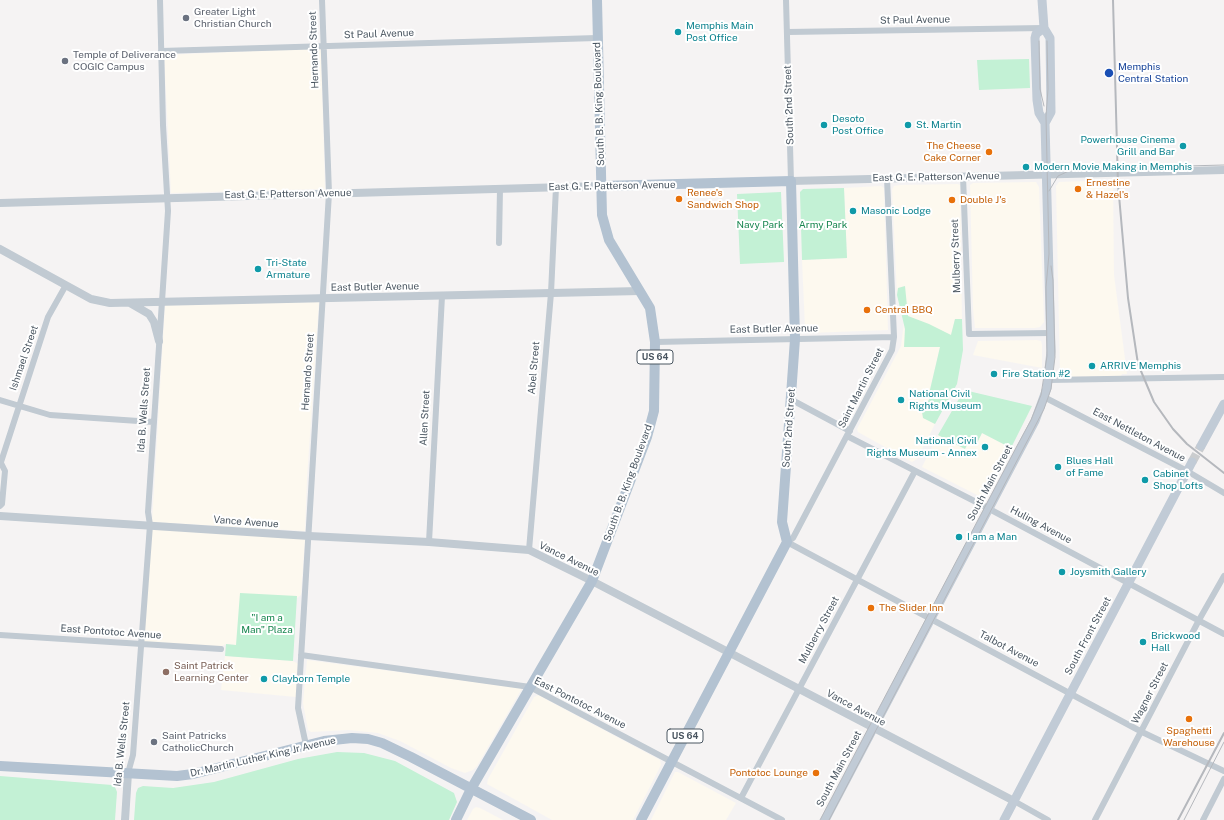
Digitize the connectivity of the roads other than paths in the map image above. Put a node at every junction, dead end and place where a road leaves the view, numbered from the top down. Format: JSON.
{"nodes":[{"id":1,"x":160,"y":0,"type":"edge"},
{"id":2,"x":322,"y":0,"type":"edge"},
{"id":3,"x":597,"y":0,"type":"edge"},
{"id":4,"x":786,"y":0,"type":"edge"},
{"id":5,"x":1042,"y":0,"type":"edge"},
{"id":6,"x":1044,"y":28,"type":"junction"},
{"id":7,"x":787,"y":32,"type":"junction"},
{"id":8,"x":597,"y":38,"type":"junction"},
{"id":9,"x":324,"y":46,"type":"junction"},
{"id":10,"x":161,"y":51,"type":"junction"},
{"id":11,"x":1045,"y":123,"type":"junction"},
{"id":12,"x":1224,"y":170,"type":"edge"},
{"id":13,"x":1045,"y":175,"type":"junction"},
{"id":14,"x":963,"y":176,"type":"junction"},
{"id":15,"x":887,"y":178,"type":"junction"},
{"id":16,"x":791,"y":181,"type":"junction"},
{"id":17,"x":601,"y":186,"type":"junction"},
{"id":18,"x":556,"y":187,"type":"junction"},
{"id":19,"x":500,"y":188,"type":"junction"},
{"id":20,"x":329,"y":193,"type":"junction"},
{"id":21,"x":167,"y":198,"type":"junction"},
{"id":22,"x":0,"y":203,"type":"edge"},
{"id":23,"x":499,"y":243,"type":"dead end"},
{"id":24,"x":0,"y":249,"type":"edge"},
{"id":25,"x":66,"y":285,"type":"junction"},
{"id":26,"x":640,"y":291,"type":"junction"},
{"id":27,"x":551,"y":293,"type":"junction"},
{"id":28,"x":442,"y":296,"type":"junction"},
{"id":29,"x":323,"y":298,"type":"junction"},
{"id":30,"x":162,"y":302,"type":"junction"},
{"id":31,"x":130,"y":303,"type":"junction"},
{"id":32,"x":1050,"y":333,"type":"junction"},
{"id":33,"x":894,"y":337,"type":"junction"},
{"id":34,"x":795,"y":339,"type":"junction"},
{"id":35,"x":160,"y":341,"type":"junction"},
{"id":36,"x":655,"y":342,"type":"junction"},
{"id":37,"x":1224,"y":377,"type":"edge"},
{"id":38,"x":1049,"y":380,"type":"junction"},
{"id":39,"x":1044,"y":397,"type":"junction"},
{"id":40,"x":0,"y":400,"type":"edge"},
{"id":41,"x":792,"y":400,"type":"junction"},
{"id":42,"x":1224,"y":404,"type":"edge"},
{"id":43,"x":18,"y":406,"type":"junction"},
{"id":44,"x":154,"y":422,"type":"junction"},
{"id":45,"x":849,"y":433,"type":"junction"},
{"id":46,"x":1200,"y":446,"type":"tunnel mouth"},
{"id":47,"x":1192,"y":462,"type":"tunnel mouth"},
{"id":48,"x":1,"y":464,"type":"edge"},
{"id":49,"x":915,"y":471,"type":"junction"},
{"id":50,"x":1187,"y":471,"type":"junction"},
{"id":51,"x":1224,"y":493,"type":"edge"},
{"id":52,"x":0,"y":506,"type":"edge"},
{"id":53,"x":989,"y":508,"type":"junction"},
{"id":54,"x":0,"y":516,"type":"edge"},
{"id":55,"x":150,"y":525,"type":"junction"},
{"id":56,"x":309,"y":536,"type":"junction"},
{"id":57,"x":429,"y":542,"type":"junction"},
{"id":58,"x":787,"y":542,"type":"junction"},
{"id":59,"x":529,"y":550,"type":"junction"},
{"id":60,"x":1224,"y":576,"type":"edge"},
{"id":61,"x":858,"y":579,"type":"junction"},
{"id":62,"x":592,"y":581,"type":"junction"},
{"id":63,"x":1129,"y":583,"type":"junction"},
{"id":64,"x":931,"y":619,"type":"junction"},
{"id":65,"x":1199,"y":620,"type":"junction"},
{"id":66,"x":1224,"y":634,"type":"edge"},
{"id":67,"x":0,"y":635,"type":"edge"},
{"id":68,"x":141,"y":644,"type":"junction"},
{"id":69,"x":221,"y":649,"type":"dead end"},
{"id":70,"x":729,"y":653,"type":"junction"},
{"id":71,"x":301,"y":655,"type":"junction"},
{"id":72,"x":530,"y":687,"type":"junction"},
{"id":73,"x":798,"y":689,"type":"junction"},
{"id":74,"x":1070,"y":693,"type":"junction"},
{"id":75,"x":873,"y":728,"type":"junction"},
{"id":76,"x":1142,"y":732,"type":"junction"},
{"id":77,"x":306,"y":745,"type":"junction"},
{"id":78,"x":672,"y":762,"type":"junction"},
{"id":79,"x":0,"y":766,"type":"edge"},
{"id":80,"x":1224,"y":771,"type":"edge"},
{"id":81,"x":128,"y":773,"type":"junction"},
{"id":82,"x":1224,"y":779,"type":"edge"},
{"id":83,"x":471,"y":789,"type":"junction"},
{"id":84,"x":740,"y":798,"type":"junction"},
{"id":85,"x":1014,"y":801,"type":"junction"},
{"id":86,"x":125,"y":820,"type":"edge"},
{"id":87,"x":456,"y":820,"type":"edge"},
{"id":88,"x":531,"y":820,"type":"edge"},
{"id":89,"x":641,"y":820,"type":"edge"},
{"id":90,"x":782,"y":820,"type":"edge"},
{"id":91,"x":825,"y":820,"type":"edge"},
{"id":92,"x":1004,"y":820,"type":"edge"},
{"id":93,"x":1048,"y":820,"type":"edge"},
{"id":94,"x":1095,"y":820,"type":"edge"},
{"id":95,"x":1203,"y":820,"type":"edge"}],
"edges":[{"from":1,"to":10,"type":"street","name":"Ida B. Wells Street"},
{"from":2,"to":9,"type":"street","name":"Hernando Street"},
{"from":3,"to":8,"type":"main road","name":"South B. B. King Boulevard","number":"US 64"},
{"from":4,"to":7,"type":"street","name":"South 2nd Street"},
{"from":5,"to":6,"type":"main road","name":"South Main Street"},
{"from":6,"to":7,"type":"street","name":"St Paul Avenue"},
{"from":6,"to":11,"type":"main road","name":"South Main Street"},
{"from":6,"to":11,"type":"main road","name":"South Main Street"},
{"from":7,"to":16,"type":"street","name":"South 2nd Street"},
{"from":8,"to":9,"type":"street","name":"St Paul Avenue"},
{"from":8,"to":17,"type":"main road","name":"South B. B. King Boulevard","number":"US 64"},
{"from":9,"to":10,"type":"street","name":"St Paul Avenue"},
{"from":9,"to":20,"type":"street","name":"Hernando Street"},
{"from":10,"to":21,"type":"street","name":"Ida B. Wells Street"},
{"from":11,"to":13,"type":"main road","name":"South Main Street"},
{"from":12,"to":13,"type":"street","name":"East G. E. Patterson Avenue"},
{"from":13,"to":14,"type":"street","name":"East G. E. Patterson Avenue"},
{"from":13,"to":32,"type":"main road","name":"South Main Street"},
{"from":14,"to":15,"type":"street","name":"East G. E. Patterson Avenue"},
{"from":14,"to":32,"type":"street","name":"Mulberry Street"},
{"from":15,"to":16,"type":"street","name":"East G. E. Patterson Avenue"},
{"from":15,"to":33,"type":"street","name":"Saint Martin Street"},
{"from":16,"to":17,"type":"main road","name":"East G. E. Patterson Avenue"},
{"from":16,"to":34,"type":"main road","name":"South 2nd Street"},
{"from":17,"to":18,"type":"street","name":"East G. E. Patterson Avenue"},
{"from":17,"to":26,"type":"main road","name":"South B. B. King Boulevard","number":"US 64"},
{"from":18,"to":19,"type":"street","name":"East G. E. Patterson Avenue"},
{"from":18,"to":27,"type":"street","name":"Abel Street"},
{"from":19,"to":20,"type":"street","name":"East G. E. Patterson Avenue"},
{"from":19,"to":23,"type":"street"},
{"from":20,"to":21,"type":"street","name":"East G. E. Patterson Avenue"},
{"from":20,"to":29,"type":"street","name":"Hernando Street"},
{"from":21,"to":22,"type":"street","name":"East G. E. Patterson Avenue"},
{"from":21,"to":30,"type":"street","name":"Ida B. Wells Street"},
{"from":24,"to":25,"type":"street","name":"East Butler Avenue"},
{"from":25,"to":31,"type":"street","name":"East Butler Avenue"},
{"from":25,"to":43,"type":"street","name":"Ishmael Street"},
{"from":26,"to":27,"type":"street","name":"East Butler Avenue"},
{"from":26,"to":36,"type":"main road","name":"South B. B. King Boulevard","number":"US 64"},
{"from":27,"to":28,"type":"street","name":"East Butler Avenue"},
{"from":27,"to":59,"type":"street","name":"Abel Street"},
{"from":28,"to":29,"type":"street","name":"East Butler Avenue"},
{"from":28,"to":57,"type":"street","name":"Allen Street"},
{"from":29,"to":30,"type":"street","name":"East Butler Avenue"},
{"from":29,"to":56,"type":"street","name":"Hernando Street"},
{"from":30,"to":31,"type":"street","name":"East Butler Avenue"},
{"from":30,"to":35,"type":"street","name":"Ida B. Wells Street"},
{"from":31,"to":35,"type":"street"},
{"from":32,"to":38,"type":"main road","name":"South Main Street"},
{"from":33,"to":34,"type":"street","name":"East Butler Avenue"},
{"from":33,"to":45,"type":"street","name":"Saint Martin Street"},
{"from":34,"to":36,"type":"street","name":"East Butler Avenue"},
{"from":34,"to":41,"type":"main road","name":"South 2nd Street"},
{"from":35,"to":44,"type":"street","name":"Ida B. Wells Street"},
{"from":36,"to":62,"type":"main road","name":"South B. B. King Boulevard","number":"US 64"},
{"from":37,"to":38,"type":"street"},
{"from":38,"to":39,"type":"main road","name":"South Main Street"},
{"from":39,"to":50,"type":"street","name":"East Nettleton Avenue"},
{"from":39,"to":53,"type":"main road","name":"South Main Street"},
{"from":40,"to":43,"type":"street"},
{"from":41,"to":45,"type":"street","name":"Huling Avenue"},
{"from":41,"to":58,"type":"main road","name":"South 2nd Street"},
{"from":42,"to":46,"type":"main road"},
{"from":43,"to":44,"type":"street"},
{"from":43,"to":48,"type":"street","name":"Ishmael Street"},
{"from":44,"to":55,"type":"street","name":"Ida B. Wells Street"},
{"from":45,"to":49,"type":"street","name":"Huling Avenue"},
{"from":45,"to":58,"type":"street","name":"Saint Martin Street"},
{"from":47,"to":50,"type":"main road","name":"South Front Street"},
{"from":48,"to":52,"type":"street","name":"Ishmael Street"},
{"from":49,"to":53,"type":"street","name":"Huling Avenue"},
{"from":49,"to":61,"type":"street","name":"Mulberry Street"},
{"from":50,"to":51,"type":"street","name":"East Nettleton Avenue"},
{"from":50,"to":63,"type":"main road","name":"South Front Street"},
{"from":53,"to":63,"type":"street","name":"Huling Avenue"},
{"from":53,"to":64,"type":"main road","name":"South Main Street"},
{"from":54,"to":55,"type":"street","name":"Vance Avenue"},
{"from":55,"to":56,"type":"street","name":"Vance Avenue"},
{"from":55,"to":68,"type":"street","name":"Ida B. Wells Street"},
{"from":56,"to":57,"type":"street","name":"Vance Avenue"},
{"from":56,"to":71,"type":"street","name":"Hernando Street"},
{"from":57,"to":59,"type":"street","name":"Vance Avenue"},
{"from":58,"to":61,"type":"street","name":"Talbot Avenue"},
{"from":58,"to":70,"type":"main road","number":"US 64"},
{"from":59,"to":62,"type":"street","name":"Vance Avenue"},
{"from":60,"to":65,"type":"street","name":"Wagner Street"},
{"from":61,"to":64,"type":"street","name":"Talbot Avenue"},
{"from":61,"to":73,"type":"street","name":"Mulberry Street"},
{"from":62,"to":70,"type":"street","name":"Vance Avenue"},
{"from":62,"to":72,"type":"main road","name":"South B. B. King Boulevard","number":"US 64"},
{"from":63,"to":65,"type":"street","name":"Huling Avenue"},
{"from":63,"to":74,"type":"main road","name":"South Front Street"},
{"from":64,"to":74,"type":"street","name":"Talbot Avenue"},
{"from":64,"to":75,"type":"main road","name":"South Main Street"},
{"from":65,"to":66,"type":"street","name":"Huling Avenue"},
{"from":65,"to":76,"type":"street","name":"Wagner Street"},
{"from":67,"to":68,"type":"street","name":"East Pontotoc Avenue"},
{"from":68,"to":69,"type":"street","name":"East Pontotoc Avenue"},
{"from":68,"to":81,"type":"street","name":"Ida B. Wells Street"},
{"from":70,"to":73,"type":"street","name":"Vance Avenue"},
{"from":70,"to":78,"type":"main road","number":"US 64"},
{"from":71,"to":72,"type":"street","name":"East Pontotoc Avenue"},
{"from":71,"to":77,"type":"street","name":"Hernando Street"},
{"from":72,"to":78,"type":"street","name":"East Pontotoc Avenue"},
{"from":72,"to":83,"type":"main road","name":"South B. B. King Boulevard","number":"US 64"},
{"from":73,"to":75,"type":"street","name":"Vance Avenue"},
{"from":73,"to":84,"type":"street","name":"Mulberry Street"},
{"from":74,"to":76,"type":"street","name":"Talbot Avenue"},
{"from":74,"to":85,"type":"main road","name":"South Front Street"},
{"from":75,"to":85,"type":"street","name":"Vance Avenue"},
{"from":75,"to":91,"type":"main road","name":"South Main Street"},
{"from":76,"to":80,"type":"street","name":"Talbot Avenue"},
{"from":76,"to":94,"type":"street","name":"Wagner Street"},
{"from":77,"to":81,"type":"main road","name":"Dr. Martin Luther King Jr Avenue"},
{"from":77,"to":83,"type":"main road","name":"Dr. Martin Luther King Jr Avenue"},
{"from":78,"to":84,"type":"street","name":"East Pontotoc Avenue"},
{"from":78,"to":89,"type":"main road","number":"US 64"},
{"from":79,"to":81,"type":"main road","name":"Dr. Martin Luther King Jr Avenue"},
{"from":81,"to":86,"type":"street","name":"Ida B. Wells Street"},
{"from":82,"to":95,"type":"street"},
{"from":83,"to":87,"type":"main road","name":"South B. B. King Boulevard","number":"US 64"},
{"from":83,"to":88,"type":"main road","name":"Dr. Martin Luther King Jr Avenue"},
{"from":84,"to":90,"type":"street","name":"East Pontotoc Avenue"},
{"from":85,"to":92,"type":"main road","name":"South Front Street"},
{"from":85,"to":93,"type":"street","name":"Vance Avenue"}]}
